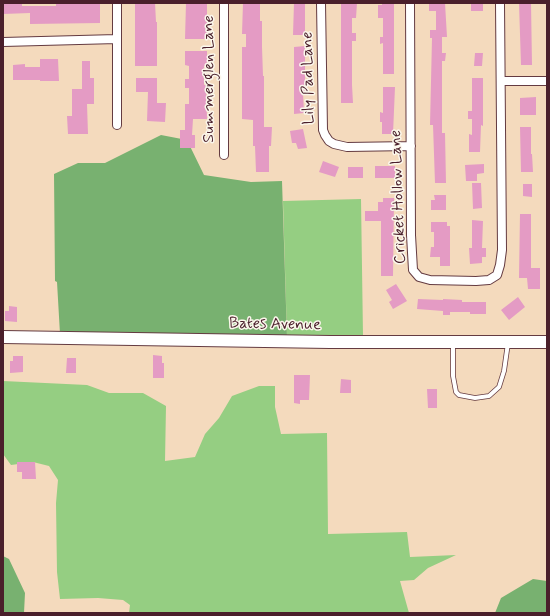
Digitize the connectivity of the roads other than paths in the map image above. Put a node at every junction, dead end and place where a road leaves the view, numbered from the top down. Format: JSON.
{"nodes":[{"id":1,"x":117,"y":3,"type":"edge"},
{"id":2,"x":224,"y":3,"type":"edge"},
{"id":3,"x":321,"y":3,"type":"edge"},
{"id":4,"x":410,"y":3,"type":"edge"},
{"id":5,"x":500,"y":3,"type":"edge"},
{"id":6,"x":117,"y":40,"type":"junction"},
{"id":7,"x":3,"y":42,"type":"edge"},
{"id":8,"x":500,"y":81,"type":"junction"},
{"id":9,"x":547,"y":81,"type":"edge"},
{"id":10,"x":117,"y":125,"type":"dead end"},
{"id":11,"x":411,"y":146,"type":"junction"},
{"id":12,"x":224,"y":155,"type":"dead end"},
{"id":13,"x":3,"y":337,"type":"edge"},
{"id":14,"x":453,"y":342,"type":"junction"},
{"id":15,"x":508,"y":342,"type":"junction"},
{"id":16,"x":547,"y":342,"type":"edge"}],
"edges":[{"from":1,"to":6,"type":"street"},
{"from":2,"to":12,"type":"street","name":"Summerglen Lane"},
{"from":3,"to":11,"type":"street","name":"Lily Pad Lane"},
{"from":4,"to":11,"type":"street","name":"Cricket Hollow Lane"},
{"from":5,"to":8,"type":"street","name":"Cricket Hollow Lane"},
{"from":6,"to":7,"type":"street"},
{"from":6,"to":10,"type":"street"},
{"from":8,"to":9,"type":"street"},
{"from":8,"to":11,"type":"street","name":"Cricket Hollow Lane"},
{"from":13,"to":14,"type":"street","name":"Bates Avenue"},
{"from":14,"to":15,"type":"street","name":"Bates Avenue"},
{"from":14,"to":15,"type":"lane"},
{"from":15,"to":16,"type":"street","name":"Bates Avenue"}]}
